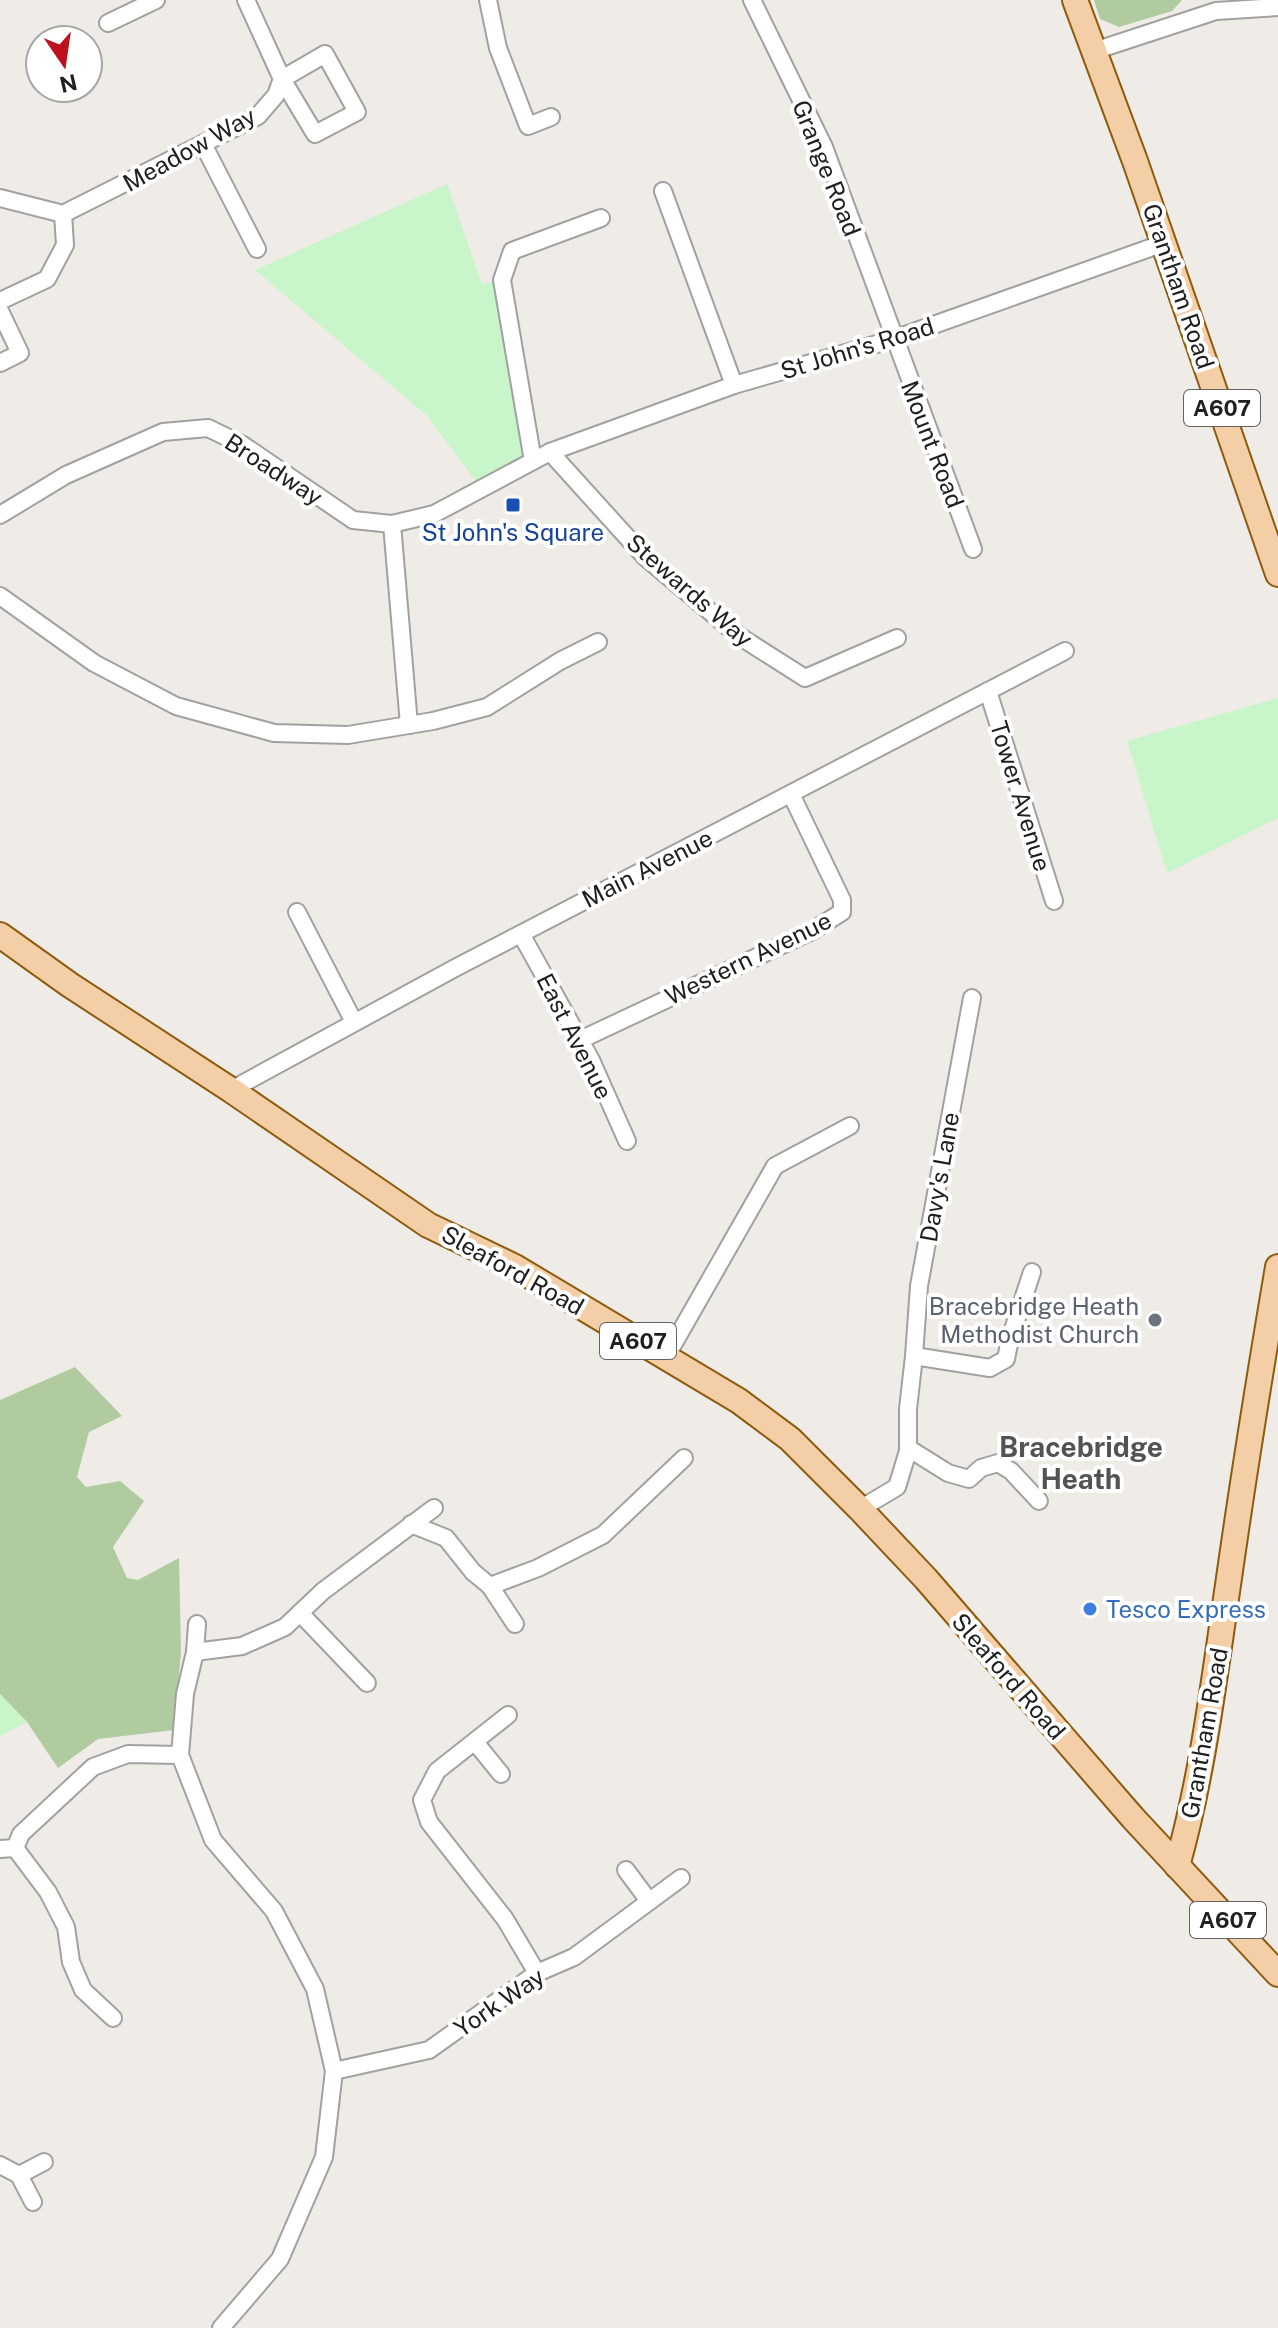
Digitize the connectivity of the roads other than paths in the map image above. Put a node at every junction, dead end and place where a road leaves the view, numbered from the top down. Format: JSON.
{"nodes":[{"id":1,"x":246,"y":0,"type":"edge"},
{"id":2,"x":488,"y":0,"type":"edge"},
{"id":3,"x":752,"y":0,"type":"edge"},
{"id":4,"x":1075,"y":0,"type":"edge"},
{"id":5,"x":151,"y":1,"type":"edge"},
{"id":6,"x":1214,"y":5,"type":"edge"},
{"id":7,"x":1278,"y":7,"type":"edge"},
{"id":8,"x":108,"y":23,"type":"dead end"},
{"id":9,"x":1094,"y":51,"type":"junction"},
{"id":10,"x":282,"y":79,"type":"junction"},
{"id":11,"x":551,"y":117,"type":"dead end"},
{"id":12,"x":203,"y":144,"type":"junction"},
{"id":13,"x":663,"y":191,"type":"dead end"},
{"id":14,"x":0,"y":198,"type":"edge"},
{"id":15,"x":63,"y":214,"type":"junction"},
{"id":16,"x":601,"y":218,"type":"dead end"},
{"id":17,"x":1164,"y":243,"type":"junction"},
{"id":18,"x":257,"y":249,"type":"dead end"},
{"id":19,"x":0,"y":301,"type":"edge"},
{"id":20,"x":0,"y":311,"type":"edge"},
{"id":21,"x":894,"y":339,"type":"junction"},
{"id":22,"x":0,"y":363,"type":"edge"},
{"id":23,"x":734,"y":385,"type":"junction"},
{"id":24,"x":550,"y":452,"type":"junction"},
{"id":25,"x":533,"y":461,"type":"junction"},
{"id":26,"x":0,"y":515,"type":"edge"},
{"id":27,"x":392,"y":524,"type":"junction"},
{"id":28,"x":973,"y":549,"type":"dead end"},
{"id":29,"x":1278,"y":574,"type":"edge"},
{"id":30,"x":0,"y":596,"type":"edge"},
{"id":31,"x":897,"y":638,"type":"dead end"},
{"id":32,"x":598,"y":642,"type":"dead end"},
{"id":33,"x":1065,"y":651,"type":"dead end"},
{"id":34,"x":988,"y":691,"type":"junction"},
{"id":35,"x":409,"y":725,"type":"junction"},
{"id":36,"x":791,"y":794,"type":"junction"},
{"id":37,"x":1054,"y":901,"type":"dead end"},
{"id":38,"x":297,"y":912,"type":"dead end"},
{"id":39,"x":521,"y":934,"type":"junction"},
{"id":40,"x":0,"y":935,"type":"edge"},
{"id":41,"x":972,"y":998,"type":"dead end"},
{"id":42,"x":354,"y":1022,"type":"junction"},
{"id":43,"x":580,"y":1040,"type":"junction"},
{"id":44,"x":231,"y":1090,"type":"junction"},
{"id":45,"x":850,"y":1126,"type":"dead end"},
{"id":46,"x":627,"y":1141,"type":"dead end"},
{"id":47,"x":1278,"y":1267,"type":"edge"},
{"id":48,"x":1032,"y":1272,"type":"dead end"},
{"id":49,"x":914,"y":1356,"type":"junction"},
{"id":50,"x":666,"y":1357,"type":"junction"},
{"id":51,"x":908,"y":1448,"type":"junction"},
{"id":52,"x":684,"y":1458,"type":"dead end"},
{"id":53,"x":1039,"y":1501,"type":"dead end"},
{"id":54,"x":434,"y":1508,"type":"dead end"},
{"id":55,"x":860,"y":1509,"type":"junction"},
{"id":56,"x":411,"y":1524,"type":"junction"},
{"id":57,"x":490,"y":1586,"type":"junction"},
{"id":58,"x":300,"y":1613,"type":"junction"},
{"id":59,"x":197,"y":1624,"type":"dead end"},
{"id":60,"x":515,"y":1624,"type":"dead end"},
{"id":61,"x":195,"y":1652,"type":"junction"},
{"id":62,"x":367,"y":1683,"type":"dead end"},
{"id":63,"x":508,"y":1715,"type":"dead end"},
{"id":64,"x":475,"y":1742,"type":"junction"},
{"id":65,"x":180,"y":1755,"type":"junction"},
{"id":66,"x":501,"y":1774,"type":"dead end"},
{"id":67,"x":7,"y":1849,"type":"edge"},
{"id":68,"x":1177,"y":1866,"type":"junction"},
{"id":69,"x":626,"y":1870,"type":"dead end"},
{"id":70,"x":681,"y":1878,"type":"dead end"},
{"id":71,"x":649,"y":1901,"type":"junction"},
{"id":72,"x":537,"y":1973,"type":"junction"},
{"id":73,"x":1278,"y":1974,"type":"edge"},
{"id":74,"x":113,"y":2018,"type":"dead end"},
{"id":75,"x":334,"y":2071,"type":"junction"},
{"id":76,"x":44,"y":2162,"type":"dead end"},
{"id":77,"x":0,"y":2165,"type":"edge"},
{"id":78,"x":19,"y":2175,"type":"junction"},
{"id":79,"x":33,"y":2202,"type":"dead end"},
{"id":80,"x":221,"y":2328,"type":"edge"}],
"edges":[{"from":1,"to":10,"type":"street"},
{"from":2,"to":11,"type":"street"},
{"from":3,"to":21,"type":"street","name":"Grange Road"},
{"from":4,"to":9,"type":"main road","name":"Grantham Road","number":"A607"},
{"from":5,"to":8,"type":"street"},
{"from":6,"to":7,"type":"street"},
{"from":6,"to":9,"type":"street"},
{"from":9,"to":17,"type":"main road","name":"Grantham Road","number":"A607"},
{"from":10,"to":10,"type":"street"},
{"from":10,"to":12,"type":"street","name":"Meadow Way"},
{"from":12,"to":15,"type":"street","name":"Meadow Way"},
{"from":12,"to":18,"type":"street"},
{"from":13,"to":23,"type":"street"},
{"from":14,"to":15,"type":"street"},
{"from":15,"to":19,"type":"street"},
{"from":16,"to":25,"type":"street"},
{"from":17,"to":21,"type":"street","name":"St John's Road"},
{"from":17,"to":29,"type":"main road","name":"Grantham Road","number":"A607"},
{"from":20,"to":22,"type":"street"},
{"from":21,"to":23,"type":"street","name":"St John's Road"},
{"from":21,"to":28,"type":"street","name":"Mount Road"},
{"from":23,"to":24,"type":"street","name":"St John's Road"},
{"from":24,"to":25,"type":"street","name":"Broadway"},
{"from":24,"to":31,"type":"street","name":"Stewards Way"},
{"from":25,"to":27,"type":"street","name":"Broadway"},
{"from":26,"to":27,"type":"street","name":"Broadway"},
{"from":27,"to":35,"type":"street"},
{"from":30,"to":35,"type":"street"},
{"from":32,"to":35,"type":"street"},
{"from":33,"to":34,"type":"street","name":"Main Avenue"},
{"from":34,"to":36,"type":"street","name":"Main Avenue"},
{"from":34,"to":37,"type":"street","name":"Tower Avenue"},
{"from":36,"to":39,"type":"street","name":"Main Avenue"},
{"from":36,"to":43,"type":"street","name":"Western Avenue"},
{"from":38,"to":42,"type":"street"},
{"from":39,"to":42,"type":"street","name":"Main Avenue"},
{"from":39,"to":43,"type":"street","name":"East Avenue"},
{"from":40,"to":44,"type":"main road","name":"Sleaford Road","number":"A607"},
{"from":41,"to":49,"type":"street","name":"Davy's Lane"},
{"from":42,"to":44,"type":"street","name":"Main Avenue"},
{"from":43,"to":46,"type":"street","name":"East Avenue"},
{"from":44,"to":50,"type":"main road","name":"Sleaford Road","number":"A607"},
{"from":45,"to":50,"type":"street"},
{"from":47,"to":68,"type":"main road","name":"Grantham Road"},
{"from":48,"to":49,"type":"street"},
{"from":49,"to":51,"type":"street","name":"Davy's Lane"},
{"from":50,"to":55,"type":"main road","name":"Sleaford Road","number":"A607"},
{"from":51,"to":53,"type":"street"},
{"from":51,"to":55,"type":"street","name":"Davy's Lane"},
{"from":52,"to":57,"type":"street"},
{"from":54,"to":56,"type":"street"},
{"from":55,"to":68,"type":"main road","name":"Sleaford Road","number":"A607"},
{"from":56,"to":57,"type":"street"},
{"from":56,"to":58,"type":"street"},
{"from":57,"to":60,"type":"street"},
{"from":58,"to":61,"type":"street"},
{"from":58,"to":62,"type":"street"},
{"from":59,"to":61,"type":"street"},
{"from":61,"to":65,"type":"street"},
{"from":63,"to":64,"type":"street"},
{"from":64,"to":66,"type":"street"},
{"from":64,"to":72,"type":"street"},
{"from":65,"to":67,"type":"street"},
{"from":65,"to":75,"type":"street"},
{"from":67,"to":74,"type":"street"},
{"from":68,"to":73,"type":"main road","number":"A607"},
{"from":69,"to":71,"type":"street"},
{"from":70,"to":71,"type":"street","name":"York Way"},
{"from":71,"to":72,"type":"street","name":"York Way"},
{"from":72,"to":75,"type":"street","name":"York Way"},
{"from":75,"to":80,"type":"street"},
{"from":76,"to":78,"type":"street"},
{"from":77,"to":78,"type":"street"},
{"from":78,"to":79,"type":"street"}]}
